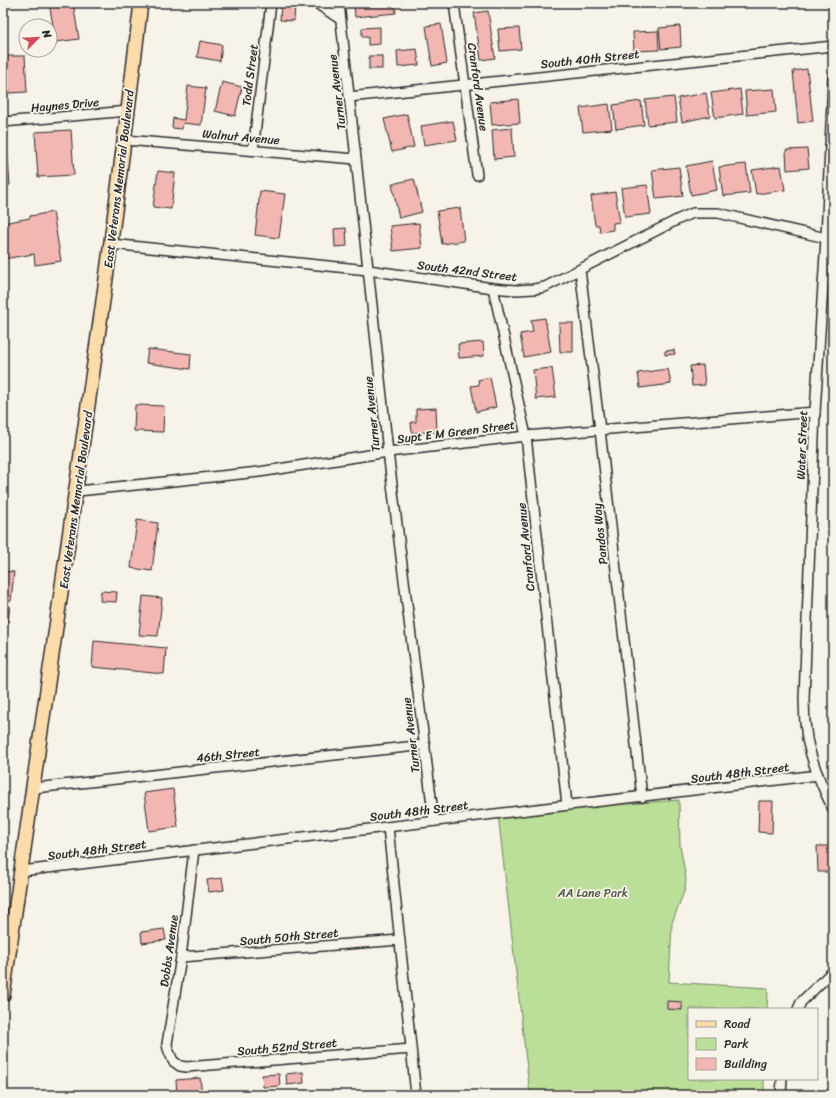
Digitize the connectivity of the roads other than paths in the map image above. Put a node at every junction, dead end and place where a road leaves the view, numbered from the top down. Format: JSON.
{"nodes":[{"id":1,"x":141,"y":3,"type":"edge"},
{"id":2,"x":271,"y":3,"type":"edge"},
{"id":3,"x":316,"y":3,"type":"edge"},
{"id":4,"x":338,"y":3,"type":"edge"},
{"id":5,"x":454,"y":3,"type":"edge"},
{"id":6,"x":340,"y":19,"type":"junction"},
{"id":7,"x":833,"y":46,"type":"edge"},
{"id":8,"x":833,"y":78,"type":"edge"},
{"id":9,"x":465,"y":84,"type":"junction"},
{"id":10,"x":349,"y":97,"type":"junction"},
{"id":11,"x":128,"y":111,"type":"junction"},
{"id":12,"x":3,"y":122,"type":"edge"},
{"id":13,"x":125,"y":140,"type":"junction"},
{"id":14,"x":253,"y":150,"type":"junction"},
{"id":15,"x":356,"y":159,"type":"junction"},
{"id":16,"x":477,"y":175,"type":"dead end"},
{"id":17,"x":826,"y":238,"type":"junction"},
{"id":18,"x":111,"y":244,"type":"junction"},
{"id":19,"x":368,"y":270,"type":"junction"},
{"id":20,"x":580,"y":270,"type":"junction"},
{"id":21,"x":493,"y":288,"type":"junction"},
{"id":22,"x":815,"y":412,"type":"junction"},
{"id":23,"x":600,"y":430,"type":"junction"},
{"id":24,"x":526,"y":436,"type":"junction"},
{"id":25,"x":388,"y":452,"type":"junction"},
{"id":26,"x":78,"y":491,"type":"junction"},
{"id":27,"x":425,"y":745,"type":"junction"},
{"id":28,"x":818,"y":775,"type":"junction"},
{"id":29,"x":35,"y":788,"type":"junction"},
{"id":30,"x":642,"y":797,"type":"junction"},
{"id":31,"x":567,"y":806,"type":"junction"},
{"id":32,"x":833,"y":809,"type":"edge"},
{"id":33,"x":434,"y":821,"type":"junction"},
{"id":34,"x":388,"y":827,"type":"junction"},
{"id":35,"x":194,"y":850,"type":"junction"},
{"id":36,"x":22,"y":871,"type":"junction"},
{"id":37,"x":400,"y":940,"type":"junction"},
{"id":38,"x":181,"y":957,"type":"junction"},
{"id":39,"x":833,"y":971,"type":"edge"},
{"id":40,"x":3,"y":995,"type":"edge"},
{"id":41,"x":798,"y":1008,"type":"edge"},
{"id":42,"x":411,"y":1049,"type":"junction"},
{"id":43,"x":170,"y":1054,"type":"joint"},
{"id":44,"x":782,"y":1080,"type":"edge"},
{"id":45,"x":416,"y":1095,"type":"edge"},
{"id":46,"x":781,"y":1095,"type":"edge"}],
"edges":[{"from":1,"to":11,"type":"main road","name":"East Veterans Memorial Boulevard"},
{"from":2,"to":14,"type":"street","name":"Todd Street"},
{"from":3,"to":6,"type":"street"},
{"from":4,"to":6,"type":"street","name":"Turner Avenue"},
{"from":5,"to":9,"type":"street","name":"Cranford Avenue"},
{"from":6,"to":10,"type":"street","name":"Turner Avenue"},
{"from":7,"to":9,"type":"street","name":"South 40th Street"},
{"from":8,"to":17,"type":"street","name":"Water Street"},
{"from":9,"to":10,"type":"street","name":"South 40th Street"},
{"from":9,"to":16,"type":"street","name":"Cranford Avenue"},
{"from":10,"to":15,"type":"street","name":"Turner Avenue"},
{"from":11,"to":12,"type":"street","name":"Haynes Drive"},
{"from":11,"to":13,"type":"main road","name":"East Veterans Memorial Boulevard"},
{"from":13,"to":14,"type":"street","name":"Walnut Avenue"},
{"from":13,"to":18,"type":"main road","name":"East Veterans Memorial Boulevard"},
{"from":14,"to":15,"type":"street","name":"Walnut Avenue"},
{"from":15,"to":19,"type":"street","name":"Turner Avenue"},
{"from":17,"to":20,"type":"street","name":"South 42nd Street"},
{"from":17,"to":22,"type":"street","name":"Water Street"},
{"from":18,"to":19,"type":"street","name":"South 42nd Street"},
{"from":18,"to":26,"type":"main road","name":"East Veterans Memorial Boulevard"},
{"from":19,"to":21,"type":"street","name":"South 42nd Street"},
{"from":19,"to":25,"type":"street","name":"Turner Avenue"},
{"from":20,"to":21,"type":"street","name":"South 42nd Street"},
{"from":20,"to":23,"type":"street","name":"Pandos Way"},
{"from":21,"to":24,"type":"street","name":"Cranford Avenue"},
{"from":22,"to":23,"type":"street","name":"Supt E M Green Street"},
{"from":22,"to":28,"type":"street","name":"Water Street"},
{"from":23,"to":24,"type":"street","name":"Supt E M Green Street"},
{"from":23,"to":30,"type":"street","name":"Pandos Way"},
{"from":24,"to":25,"type":"street","name":"Supt E M Green Street"},
{"from":24,"to":31,"type":"street","name":"Cranford Avenue"},
{"from":25,"to":26,"type":"street","name":"Supt E M Green Street"},
{"from":25,"to":27,"type":"street","name":"Turner Avenue"},
{"from":26,"to":29,"type":"main road","name":"East Veterans Memorial Boulevard"},
{"from":27,"to":29,"type":"street","name":"46th Street"},
{"from":27,"to":33,"type":"street","name":"Turner Avenue"},
{"from":28,"to":30,"type":"street","name":"South 48th Street"},
{"from":28,"to":32,"type":"street","name":"Water Street"},
{"from":29,"to":36,"type":"main road","name":"East Veterans Memorial Boulevard"},
{"from":30,"to":31,"type":"street","name":"South 48th Street"},
{"from":31,"to":33,"type":"street","name":"South 48th Street"},
{"from":33,"to":34,"type":"street","name":"South 48th Street"},
{"from":34,"to":35,"type":"street","name":"South 48th Street"},
{"from":34,"to":37,"type":"street"},
{"from":35,"to":36,"type":"street","name":"South 48th Street"},
{"from":35,"to":38,"type":"street","name":"Dobbs Avenue"},
{"from":36,"to":40,"type":"main road","name":"East Veterans Memorial Boulevard"},
{"from":37,"to":38,"type":"street","name":"South 50th Street"},
{"from":37,"to":42,"type":"street"},
{"from":38,"to":43,"type":"street","name":"Dobbs Avenue"},
{"from":39,"to":41,"type":"street"},
{"from":42,"to":43,"type":"street","name":"South 52nd Street"},
{"from":42,"to":45,"type":"street"},
{"from":44,"to":46,"type":"street"}]}
